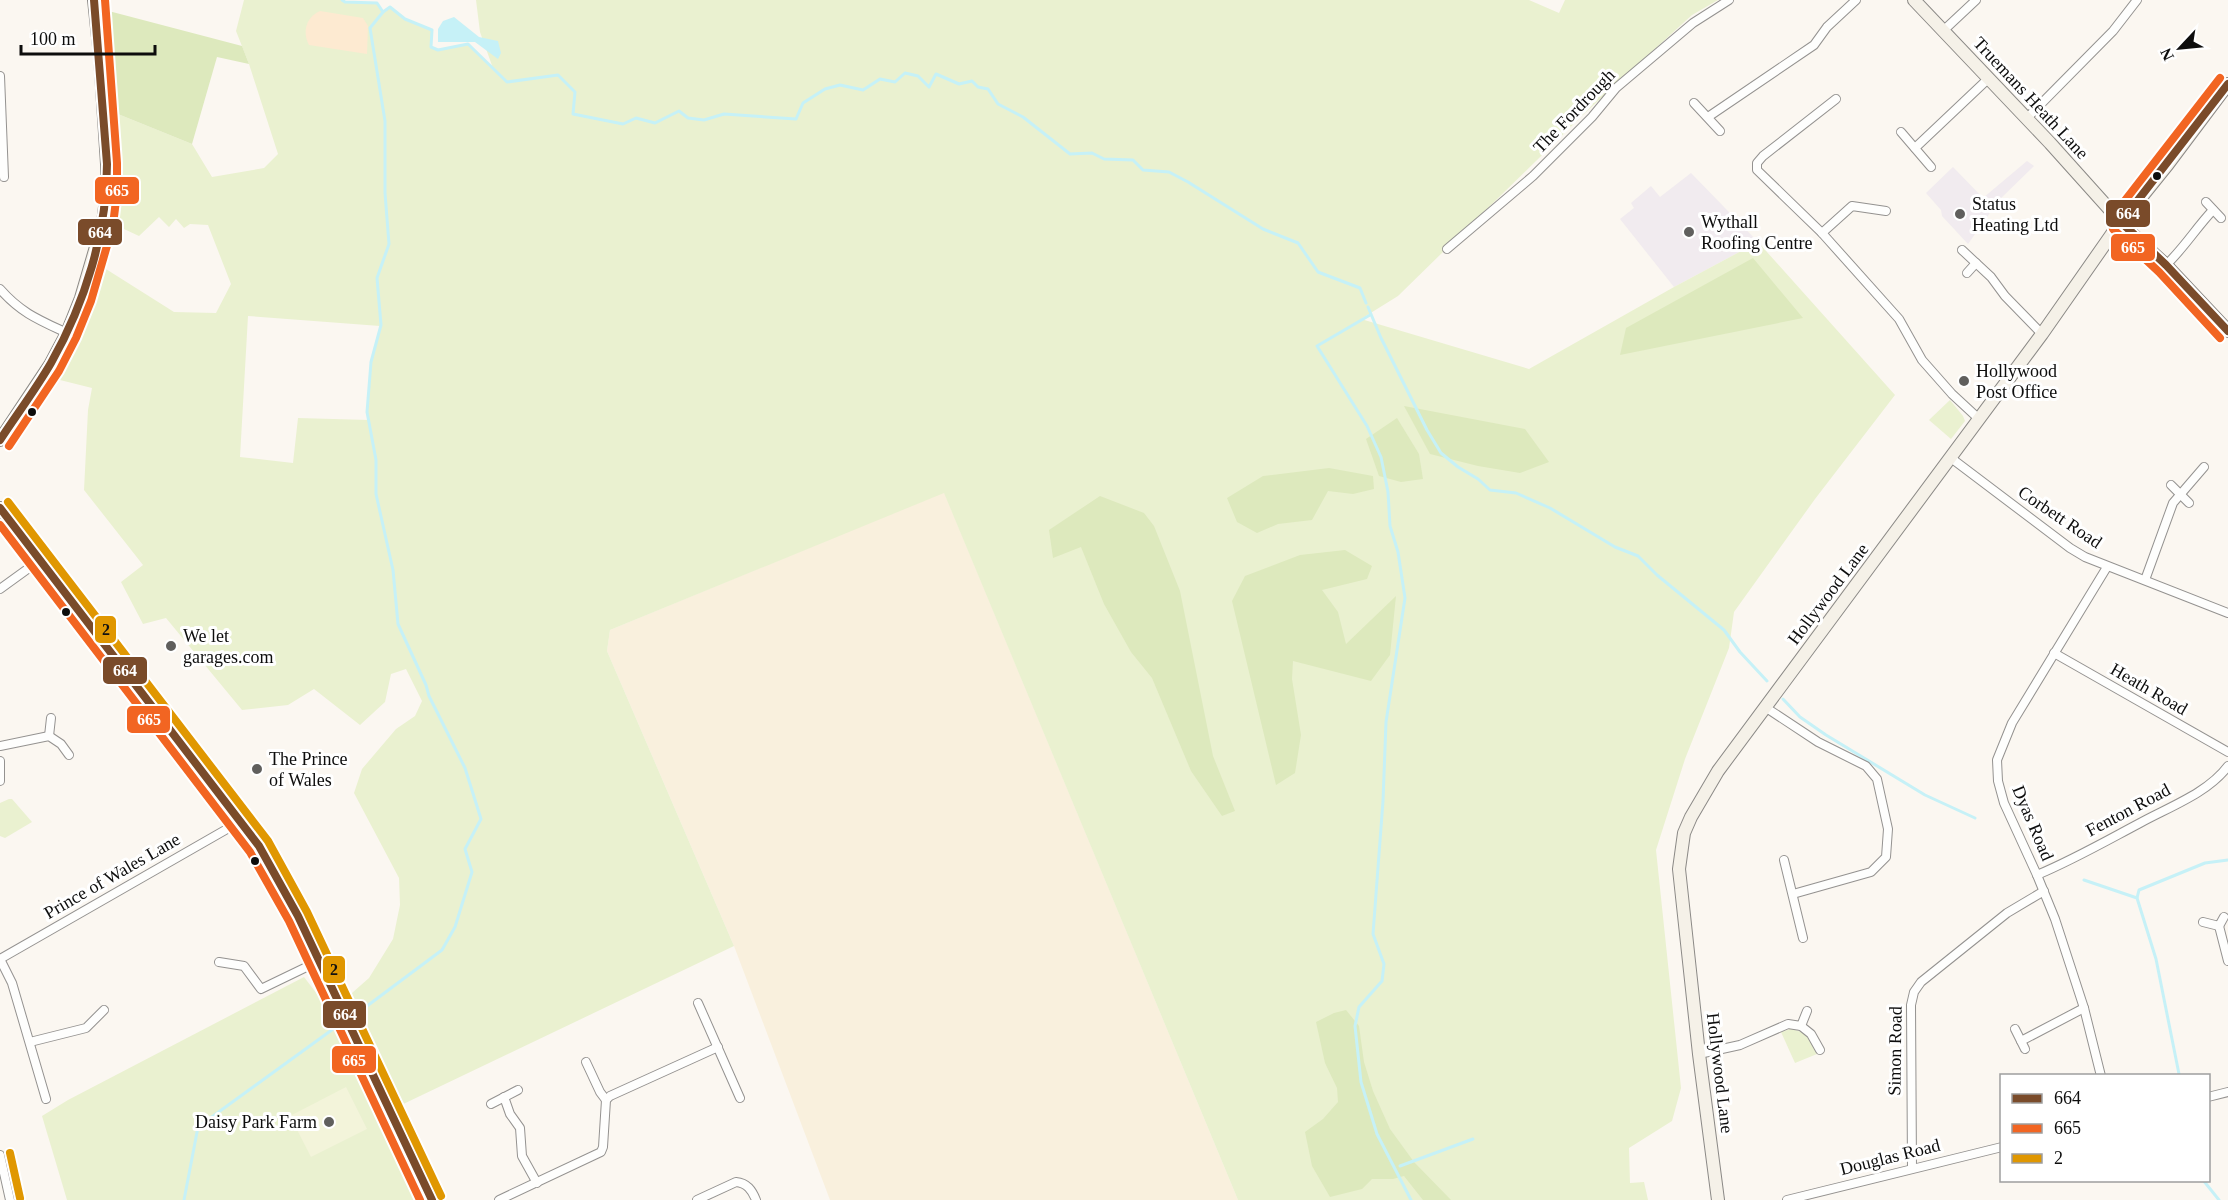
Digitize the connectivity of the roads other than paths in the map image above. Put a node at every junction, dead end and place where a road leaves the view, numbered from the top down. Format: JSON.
{"nodes":[{"id":1,"x":94,"y":0,"type":"edge"},
{"id":2,"x":1729,"y":0,"type":"edge"},
{"id":3,"x":1856,"y":0,"type":"edge"},
{"id":4,"x":1914,"y":0,"type":"edge"},
{"id":5,"x":1976,"y":0,"type":"edge"},
{"id":6,"x":2137,"y":0,"type":"edge"},
{"id":7,"x":1944,"y":30,"type":"junction"},
{"id":8,"x":0,"y":76,"type":"edge"},
{"id":9,"x":1989,"y":78,"type":"junction"},
{"id":10,"x":2228,"y":84,"type":"edge"},
{"id":11,"x":1822,"y":96,"type":"dead end"},
{"id":12,"x":1694,"y":103,"type":"dead end"},
{"id":13,"x":1708,"y":117,"type":"junction"},
{"id":14,"x":2027,"y":118,"type":"junction"},
{"id":15,"x":1720,"y":131,"type":"dead end"},
{"id":16,"x":1901,"y":132,"type":"dead end"},
{"id":17,"x":1915,"y":148,"type":"junction"},
{"id":18,"x":1931,"y":167,"type":"dead end"},
{"id":19,"x":4,"y":177,"type":"dead end"},
{"id":20,"x":2205,"y":202,"type":"dead end"},
{"id":21,"x":2213,"y":210,"type":"junction"},
{"id":22,"x":1886,"y":211,"type":"dead end"},
{"id":23,"x":2222,"y":218,"type":"dead end"},
{"id":24,"x":2121,"y":222,"type":"junction"},
{"id":25,"x":1822,"y":233,"type":"junction"},
{"id":26,"x":1447,"y":249,"type":"dead end"},
{"id":27,"x":1962,"y":250,"type":"dead end"},
{"id":28,"x":1976,"y":263,"type":"junction"},
{"id":29,"x":2166,"y":266,"type":"junction"},
{"id":30,"x":1967,"y":273,"type":"dead end"},
{"id":31,"x":0,"y":289,"type":"edge"},
{"id":32,"x":2228,"y":331,"type":"edge"},
{"id":33,"x":67,"y":333,"type":"junction"},
{"id":34,"x":2042,"y":334,"type":"junction"},
{"id":35,"x":1979,"y":418,"type":"junction"},
{"id":36,"x":0,"y":440,"type":"edge"},
{"id":37,"x":1951,"y":458,"type":"junction"},
{"id":38,"x":2204,"y":467,"type":"dead end"},
{"id":39,"x":2171,"y":485,"type":"dead end"},
{"id":40,"x":2180,"y":495,"type":"junction"},
{"id":41,"x":2189,"y":503,"type":"dead end"},
{"id":42,"x":0,"y":508,"type":"edge"},
{"id":43,"x":40,"y":560,"type":"junction"},
{"id":44,"x":2107,"y":567,"type":"junction"},
{"id":45,"x":2145,"y":580,"type":"junction"},
{"id":46,"x":0,"y":589,"type":"edge"},
{"id":47,"x":2228,"y":613,"type":"edge"},
{"id":48,"x":2054,"y":654,"type":"junction"},
{"id":49,"x":1765,"y":706,"type":"junction"},
{"id":50,"x":51,"y":718,"type":"dead end"},
{"id":51,"x":50,"y":736,"type":"junction"},
{"id":52,"x":0,"y":746,"type":"edge"},
{"id":53,"x":2228,"y":752,"type":"edge"},
{"id":54,"x":69,"y":755,"type":"dead end"},
{"id":55,"x":0,"y":761,"type":"edge"},
{"id":56,"x":2228,"y":766,"type":"edge"},
{"id":57,"x":0,"y":781,"type":"edge"},
{"id":58,"x":241,"y":822,"type":"junction"},
{"id":59,"x":1784,"y":860,"type":"dead end"},
{"id":60,"x":2037,"y":875,"type":"junction"},
{"id":61,"x":2044,"y":891,"type":"junction"},
{"id":62,"x":1793,"y":894,"type":"junction"},
{"id":63,"x":2224,"y":916,"type":"dead end"},
{"id":64,"x":2203,"y":921,"type":"dead end"},
{"id":65,"x":2219,"y":926,"type":"junction"},
{"id":66,"x":1803,"y":938,"type":"dead end"},
{"id":67,"x":0,"y":959,"type":"edge"},
{"id":68,"x":319,"y":961,"type":"junction"},
{"id":69,"x":2228,"y":961,"type":"edge"},
{"id":70,"x":219,"y":962,"type":"dead end"},
{"id":71,"x":698,"y":1003,"type":"dead end"},
{"id":72,"x":2084,"y":1008,"type":"junction"},
{"id":73,"x":104,"y":1010,"type":"dead end"},
{"id":74,"x":1806,"y":1011,"type":"dead end"},
{"id":75,"x":1802,"y":1026,"type":"junction"},
{"id":76,"x":2015,"y":1029,"type":"dead end"},
{"id":77,"x":30,"y":1042,"type":"junction"},
{"id":78,"x":718,"y":1047,"type":"junction"},
{"id":79,"x":1820,"y":1050,"type":"dead end"},
{"id":80,"x":1698,"y":1054,"type":"junction"},
{"id":81,"x":586,"y":1062,"type":"dead end"},
{"id":82,"x":2100,"y":1074,"type":"edge"},
{"id":83,"x":518,"y":1090,"type":"dead end"},
{"id":84,"x":2228,"y":1092,"type":"edge"},
{"id":85,"x":2210,"y":1096,"type":"edge"},
{"id":86,"x":504,"y":1097,"type":"junction"},
{"id":87,"x":740,"y":1098,"type":"dead end"},
{"id":88,"x":46,"y":1099,"type":"dead end"},
{"id":89,"x":606,"y":1100,"type":"junction"},
{"id":90,"x":491,"y":1104,"type":"dead end"},
{"id":91,"x":2000,"y":1147,"type":"edge"},
{"id":92,"x":0,"y":1155,"type":"edge"},
{"id":93,"x":1912,"y":1168,"type":"junction"},
{"id":94,"x":537,"y":1183,"type":"junction"},
{"id":95,"x":10,"y":1200,"type":"edge"},
{"id":96,"x":432,"y":1200,"type":"edge"},
{"id":97,"x":499,"y":1200,"type":"edge"},
{"id":98,"x":697,"y":1200,"type":"edge"},
{"id":99,"x":756,"y":1200,"type":"edge"},
{"id":100,"x":1718,"y":1200,"type":"edge"},
{"id":101,"x":1787,"y":1200,"type":"edge"}],
"edges":[{"from":1,"to":33,"type":"street"},
{"from":2,"to":26,"type":"street","name":"The Fordrough"},
{"from":3,"to":13,"type":"street"},
{"from":4,"to":7,"type":"street","name":"Truemans Heath Lane"},
{"from":5,"to":7,"type":"street"},
{"from":6,"to":14,"type":"street"},
{"from":7,"to":9,"type":"street","name":"Truemans Heath Lane"},
{"from":8,"to":19,"type":"street"},
{"from":9,"to":14,"type":"street","name":"Truemans Heath Lane"},
{"from":9,"to":17,"type":"street"},
{"from":10,"to":24,"type":"street","name":"Hollywood Lane"},
{"from":11,"to":25,"type":"street"},
{"from":12,"to":13,"type":"street"},
{"from":13,"to":15,"type":"street"},
{"from":14,"to":24,"type":"street","name":"Truemans Heath Lane"},
{"from":16,"to":17,"type":"street"},
{"from":17,"to":18,"type":"street"},
{"from":20,"to":21,"type":"street"},
{"from":21,"to":23,"type":"street"},
{"from":21,"to":29,"type":"street"},
{"from":22,"to":25,"type":"street"},
{"from":24,"to":29,"type":"street","name":"Truemans Heath Lane"},
{"from":24,"to":34,"type":"street","name":"Hollywood Lane"},
{"from":25,"to":35,"type":"street"},
{"from":27,"to":28,"type":"street"},
{"from":28,"to":30,"type":"street"},
{"from":28,"to":34,"type":"street"},
{"from":29,"to":32,"type":"street","name":"Truemans Heath Lane"},
{"from":31,"to":33,"type":"street"},
{"from":33,"to":36,"type":"street"},
{"from":34,"to":35,"type":"street","name":"Hollywood Lane"},
{"from":35,"to":37,"type":"street","name":"Hollywood Lane"},
{"from":37,"to":44,"type":"street","name":"Corbett Road"},
{"from":37,"to":49,"type":"street","name":"Hollywood Lane"},
{"from":38,"to":40,"type":"street"},
{"from":39,"to":40,"type":"street"},
{"from":40,"to":41,"type":"street"},
{"from":40,"to":45,"type":"street"},
{"from":42,"to":43,"type":"street"},
{"from":43,"to":46,"type":"street"},
{"from":43,"to":58,"type":"street"},
{"from":44,"to":45,"type":"street","name":"Corbett Road"},
{"from":44,"to":48,"type":"street","name":"Dyas Road"},
{"from":45,"to":47,"type":"street","name":"Corbett Road"},
{"from":48,"to":53,"type":"street","name":"Heath Road"},
{"from":48,"to":60,"type":"street","name":"Dyas Road"},
{"from":49,"to":62,"type":"street"},
{"from":49,"to":80,"type":"street","name":"Hollywood Lane"},
{"from":50,"to":51,"type":"street"},
{"from":51,"to":52,"type":"street"},
{"from":51,"to":54,"type":"street"},
{"from":55,"to":57,"type":"street"},
{"from":56,"to":60,"type":"street","name":"Fenton Road"},
{"from":58,"to":67,"type":"street","name":"Prince of Wales Lane"},
{"from":58,"to":68,"type":"street"},
{"from":59,"to":62,"type":"street"},
{"from":60,"to":61,"type":"street","name":"Dyas Road"},
{"from":61,"to":72,"type":"street","name":"Dyas Road"},
{"from":61,"to":93,"type":"street","name":"Simon Road"},
{"from":62,"to":66,"type":"street"},
{"from":63,"to":65,"type":"street"},
{"from":64,"to":65,"type":"street"},
{"from":65,"to":69,"type":"street"},
{"from":67,"to":77,"type":"street"},
{"from":68,"to":70,"type":"street"},
{"from":68,"to":96,"type":"street"},
{"from":71,"to":78,"type":"street"},
{"from":72,"to":76,"type":"street"},
{"from":72,"to":82,"type":"street","name":"Dyas Road"},
{"from":73,"to":77,"type":"street"},
{"from":74,"to":75,"type":"street"},
{"from":75,"to":79,"type":"street"},
{"from":75,"to":80,"type":"street"},
{"from":77,"to":88,"type":"street"},
{"from":78,"to":87,"type":"street"},
{"from":78,"to":89,"type":"street"},
{"from":80,"to":100,"type":"street","name":"Hollywood Lane"},
{"from":81,"to":89,"type":"street"},
{"from":83,"to":86,"type":"street"},
{"from":84,"to":85,"type":"street"},
{"from":86,"to":90,"type":"street"},
{"from":86,"to":94,"type":"street"},
{"from":89,"to":94,"type":"street"},
{"from":91,"to":93,"type":"street","name":"Douglas Road"},
{"from":92,"to":95,"type":"street"},
{"from":93,"to":101,"type":"street","name":"Douglas Road"},
{"from":94,"to":97,"type":"street"},
{"from":98,"to":99,"type":"street"}]}
